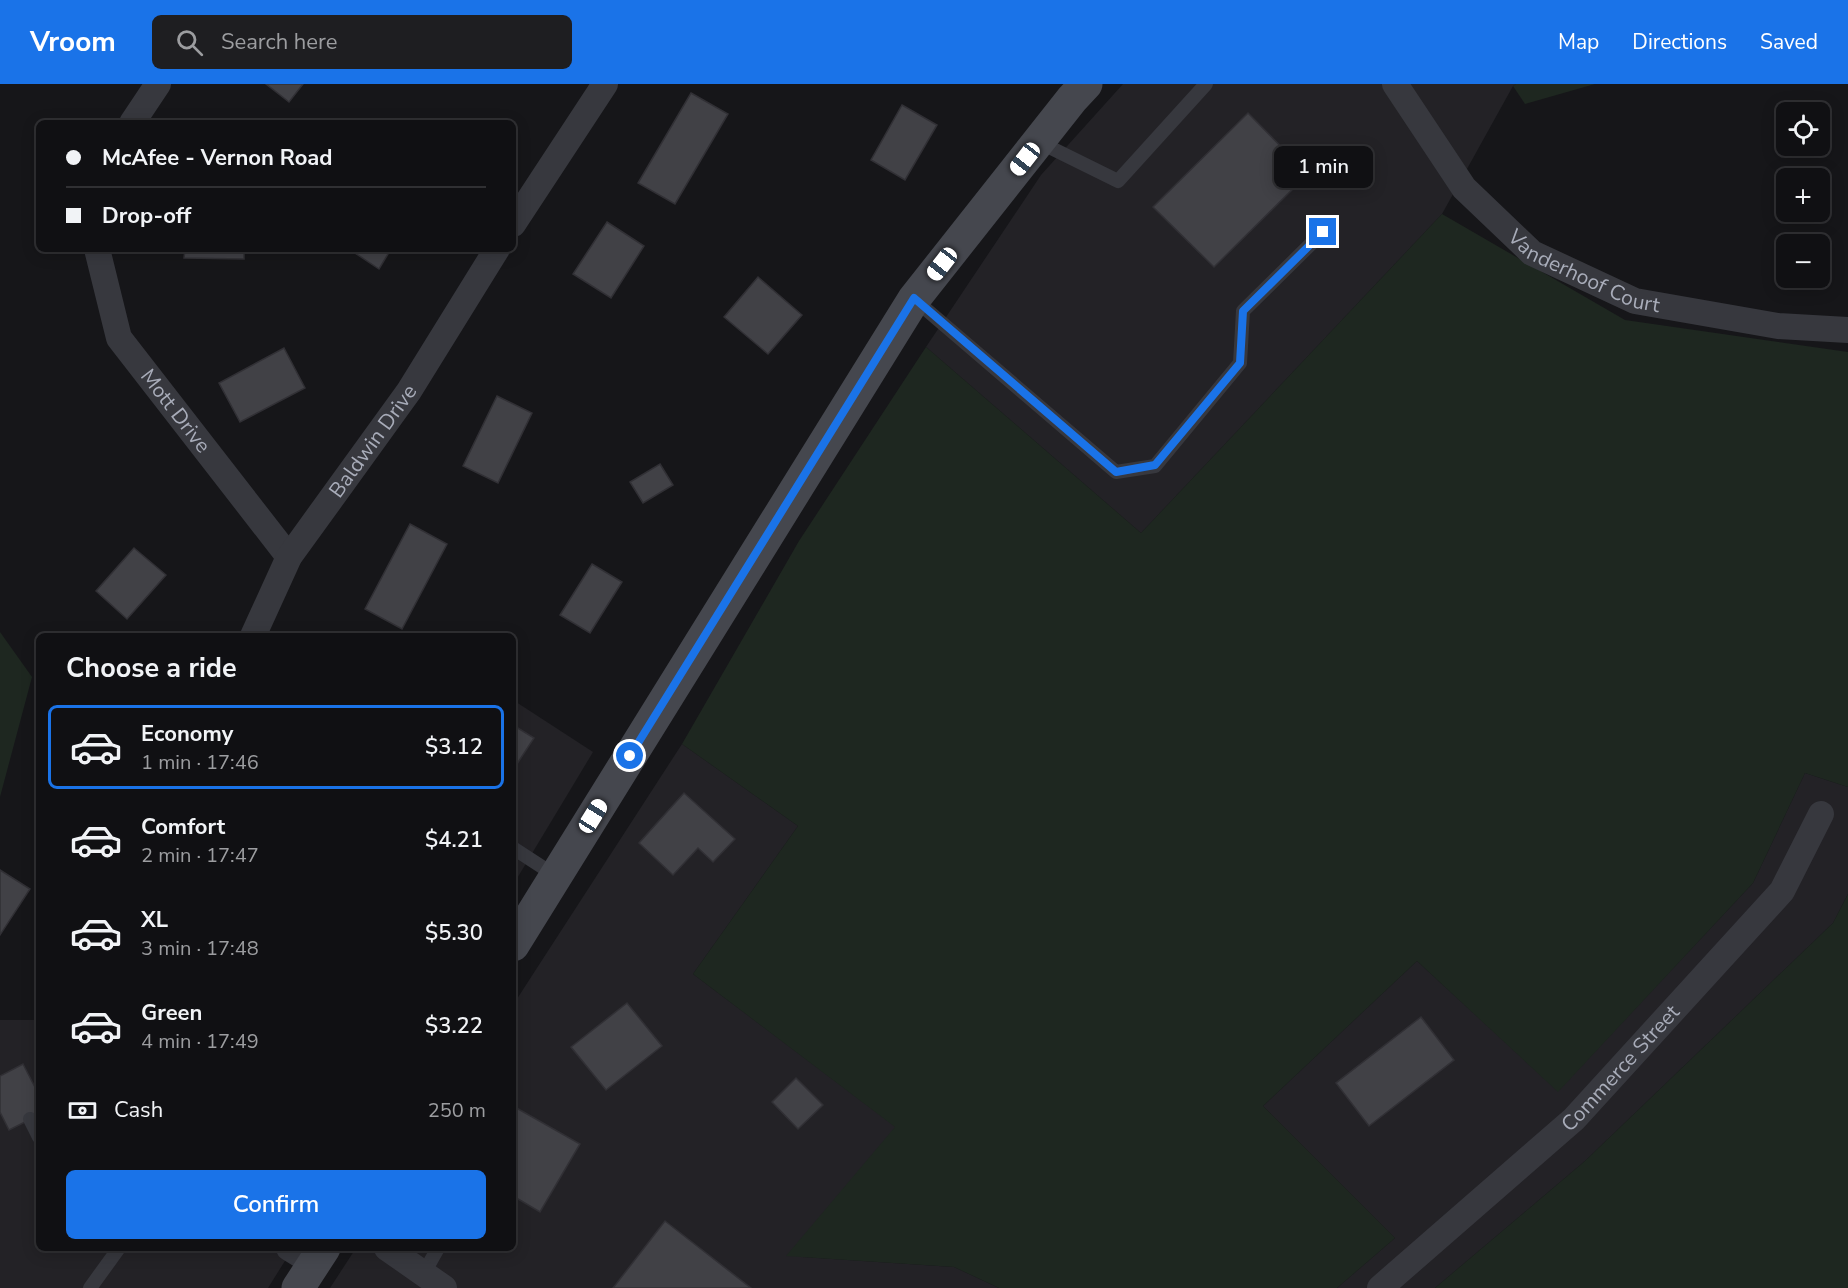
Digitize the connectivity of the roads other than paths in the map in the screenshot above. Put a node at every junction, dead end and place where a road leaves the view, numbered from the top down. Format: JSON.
{"nodes":[{"id":1,"x":158,"y":84,"type":"edge"},
{"id":2,"x":605,"y":84,"type":"edge"},
{"id":3,"x":1086,"y":84,"type":"edge"},
{"id":4,"x":1206,"y":84,"type":"edge"},
{"id":5,"x":1395,"y":84,"type":"edge"},
{"id":6,"x":134,"y":120,"type":"edge"},
{"id":7,"x":1038,"y":142,"type":"junction"},
{"id":8,"x":516,"y":219,"type":"edge"},
{"id":9,"x":1323,"y":232,"type":"dead end"},
{"id":10,"x":98,"y":252,"type":"edge"},
{"id":11,"x":494,"y":252,"type":"edge"},
{"id":12,"x":914,"y":298,"type":"junction"},
{"id":13,"x":1848,"y":330,"type":"edge"},
{"id":14,"x":289,"y":557,"type":"junction"},
{"id":15,"x":254,"y":633,"type":"edge"},
{"id":16,"x":1821,"y":814,"type":"dead end"},
{"id":17,"x":516,"y":850,"type":"edge"},
{"id":18,"x":556,"y":876,"type":"junction"},
{"id":19,"x":516,"y":940,"type":"edge"},
{"id":20,"x":30,"y":1119,"type":"dead end"},
{"id":21,"x":36,"y":1131,"type":"edge"},
{"id":22,"x":117,"y":1251,"type":"edge"},
{"id":23,"x":391,"y":1251,"type":"edge"},
{"id":24,"x":438,"y":1251,"type":"edge"},
{"id":25,"x":434,"y":1280,"type":"edge"},
{"id":26,"x":90,"y":1288,"type":"edge"},
{"id":27,"x":1380,"y":1288,"type":"edge"}],
"edges":[{"from":1,"to":6,"type":"street"},
{"from":2,"to":8,"type":"street"},
{"from":3,"to":7,"type":"main road"},
{"from":4,"to":7,"type":"lane"},
{"from":5,"to":13,"type":"street","name":"Vanderhoof Court"},
{"from":7,"to":12,"type":"main road"},
{"from":9,"to":12,"type":"lane"},
{"from":10,"to":14,"type":"street","name":"Mott Drive"},
{"from":11,"to":14,"type":"street","name":"Baldwin Drive"},
{"from":12,"to":18,"type":"main road"},
{"from":14,"to":15,"type":"street","name":"Baldwin Drive"},
{"from":16,"to":27,"type":"street","name":"Commerce Street"},
{"from":17,"to":18,"type":"lane"},
{"from":18,"to":19,"type":"main road"},
{"from":20,"to":21,"type":"lane"},
{"from":22,"to":26,"type":"lane"},
{"from":23,"to":25,"type":"street"},
{"from":24,"to":25,"type":"lane"}]}
